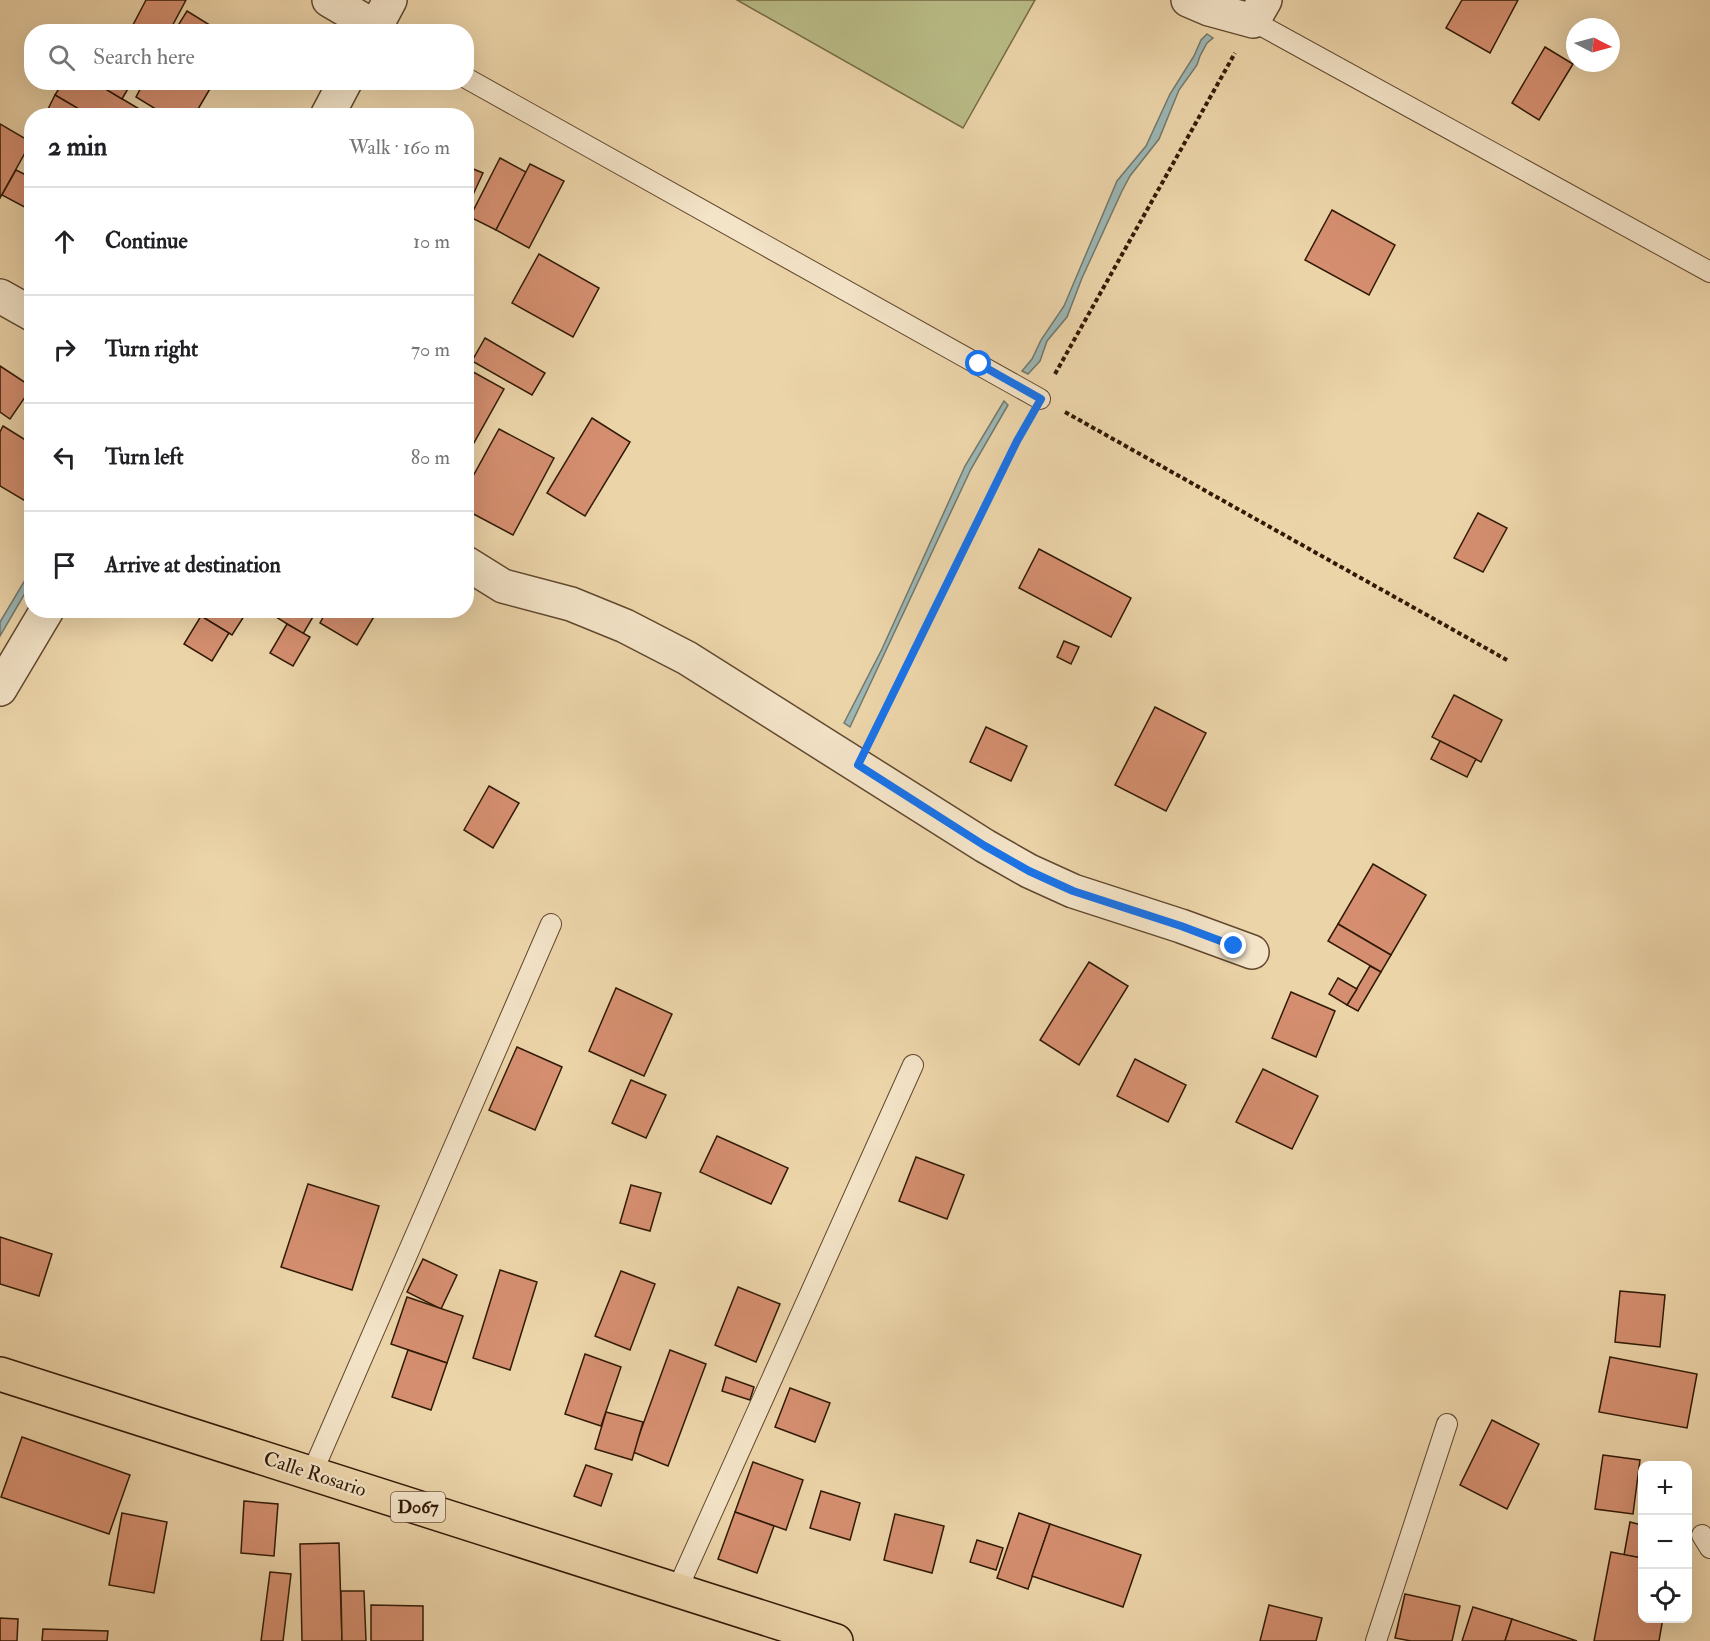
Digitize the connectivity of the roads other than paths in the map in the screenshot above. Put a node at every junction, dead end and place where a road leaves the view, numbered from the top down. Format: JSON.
{"nodes":[{"id":1,"x":329,"y":0,"type":"edge"},
{"id":2,"x":1188,"y":0,"type":"edge"},
{"id":3,"x":1259,"y":11,"type":"edge"},
{"id":4,"x":381,"y":22,"type":"edge"},
{"id":5,"x":474,"y":82,"type":"edge"},
{"id":6,"x":341,"y":90,"type":"edge"},
{"id":7,"x":331,"y":108,"type":"edge"},
{"id":8,"x":1710,"y":272,"type":"edge"},
{"id":9,"x":0,"y":296,"type":"edge"},
{"id":10,"x":24,"y":310,"type":"edge"},
{"id":11,"x":1041,"y":399,"type":"road end"},
{"id":12,"x":474,"y":568,"type":"edge"},
{"id":13,"x":42,"y":618,"type":"edge"},
{"id":14,"x":0,"y":689,"type":"edge"},
{"id":15,"x":551,"y":924,"type":"dead end"},
{"id":16,"x":1252,"y":952,"type":"dead end"},
{"id":17,"x":913,"y":1065,"type":"dead end"},
{"id":18,"x":0,"y":1374,"type":"edge"},
{"id":19,"x":1448,"y":1424,"type":"dead end"},
{"id":20,"x":312,"y":1473,"type":"junction"},
{"id":21,"x":677,"y":1590,"type":"junction"},
{"id":22,"x":836,"y":1641,"type":"edge"},
{"id":23,"x":1376,"y":1641,"type":"edge"}],
"edges":[{"from":1,"to":4,"type":"street"},
{"from":2,"to":3,"type":"street"},
{"from":3,"to":8,"type":"lane"},
{"from":5,"to":11,"type":"lane"},
{"from":6,"to":7,"type":"street"},
{"from":9,"to":10,"type":"street"},
{"from":12,"to":16,"type":"street"},
{"from":13,"to":14,"type":"street"},
{"from":15,"to":20,"type":"lane"},
{"from":17,"to":21,"type":"lane"},
{"from":18,"to":20,"type":"main road","name":"Calle Rosario","number":"D067"},
{"from":19,"to":23,"type":"lane"},
{"from":20,"to":21,"type":"main road","name":"Calle Rosario","number":"D067"},
{"from":21,"to":22,"type":"main road","name":"Calle Rosario","number":"D067"}]}
